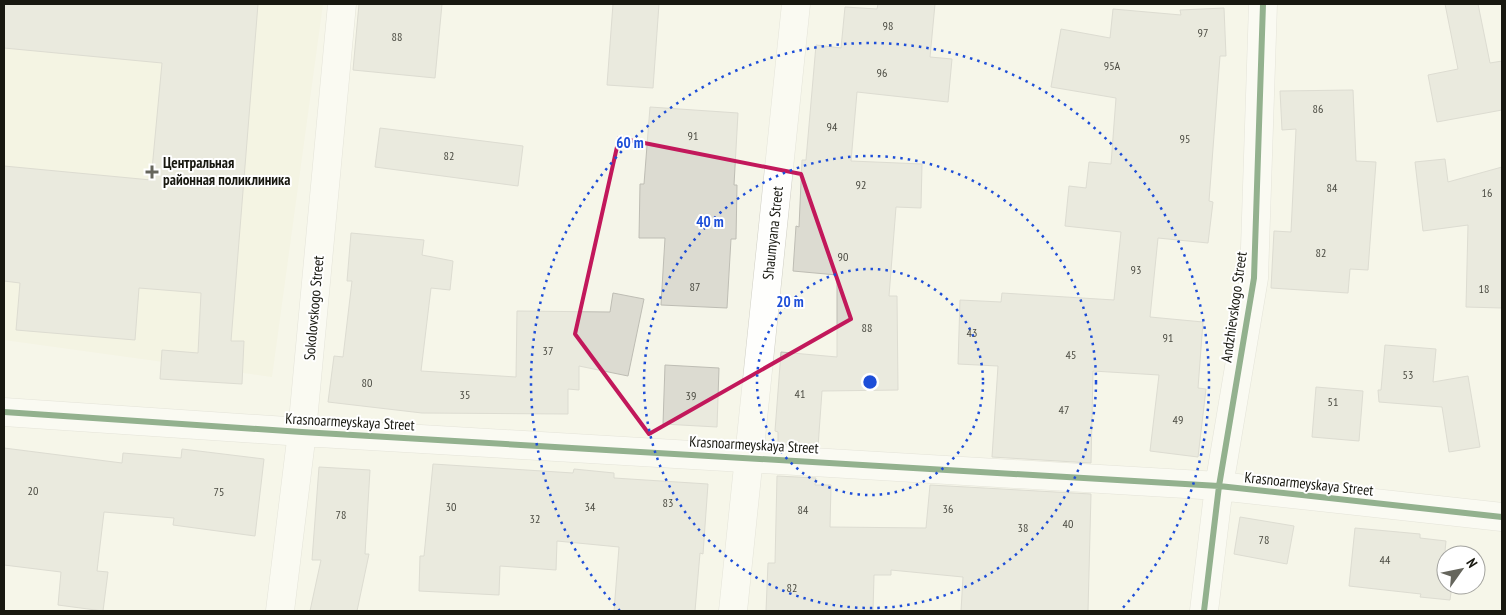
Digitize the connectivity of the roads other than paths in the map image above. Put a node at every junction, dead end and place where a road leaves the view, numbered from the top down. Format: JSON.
{"nodes":[{"id":1,"x":342,"y":4,"type":"edge"},
{"id":2,"x":796,"y":4,"type":"edge"},
{"id":3,"x":1262,"y":4,"type":"edge"},
{"id":4,"x":4,"y":412,"type":"edge"},
{"id":5,"x":302,"y":432,"type":"junction"},
{"id":6,"x":749,"y":458,"type":"junction"},
{"id":7,"x":1219,"y":486,"type":"junction"},
{"id":8,"x":1502,"y":517,"type":"edge"},
{"id":9,"x":280,"y":611,"type":"edge"},
{"id":10,"x":733,"y":611,"type":"edge"},
{"id":11,"x":1204,"y":611,"type":"edge"}],
"edges":[{"from":1,"to":5,"type":"street","name":"Sokolovskogo Street"},
{"from":2,"to":6,"type":"street","name":"Shaumyana Street"},
{"from":3,"to":7,"type":"street","name":"Andzhievskogo Street"},
{"from":4,"to":5,"type":"street","name":"Krasnoarmeyskaya Street"},
{"from":5,"to":6,"type":"street","name":"Krasnoarmeyskaya Street"},
{"from":5,"to":9,"type":"street","name":"Sokolovskogo Street"},
{"from":6,"to":7,"type":"street","name":"Krasnoarmeyskaya Street"},
{"from":6,"to":10,"type":"street","name":"Shaumyana Street"},
{"from":7,"to":8,"type":"street","name":"Krasnoarmeyskaya Street"},
{"from":7,"to":11,"type":"street","name":"Andzhievskogo Street"}]}
